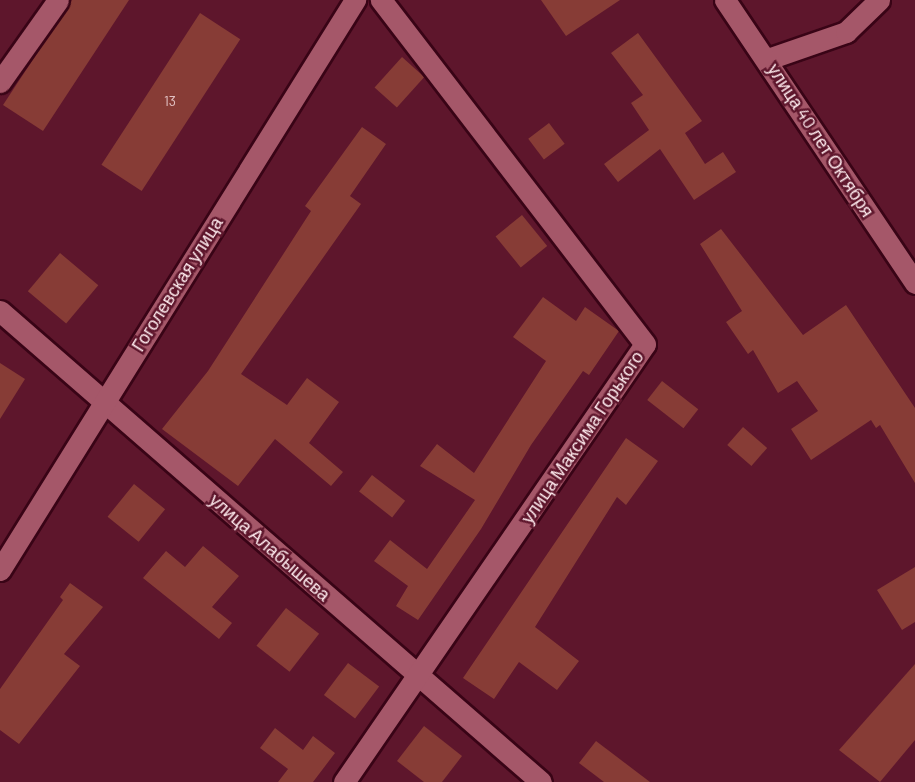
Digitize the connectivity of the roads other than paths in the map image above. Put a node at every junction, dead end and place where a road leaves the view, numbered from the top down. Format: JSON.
{"nodes":[{"id":1,"x":58,"y":0,"type":"edge"},
{"id":2,"x":355,"y":0,"type":"edge"},
{"id":3,"x":381,"y":0,"type":"edge"},
{"id":4,"x":724,"y":0,"type":"edge"},
{"id":5,"x":879,"y":0,"type":"edge"},
{"id":6,"x":768,"y":59,"type":"junction"},
{"id":7,"x":0,"y":82,"type":"edge"},
{"id":8,"x":915,"y":282,"type":"edge"},
{"id":9,"x":0,"y":311,"type":"edge"},
{"id":10,"x":104,"y":401,"type":"junction"},
{"id":11,"x":0,"y":570,"type":"edge"},
{"id":12,"x":419,"y":677,"type":"junction"},
{"id":13,"x":344,"y":782,"type":"edge"},
{"id":14,"x":541,"y":782,"type":"edge"}],
"edges":[{"from":1,"to":7,"type":"street"},
{"from":2,"to":10,"type":"street","name":"Гоголевская улица"},
{"from":3,"to":12,"type":"street","name":"улица Максима Горького"},
{"from":4,"to":6,"type":"street","name":"улица 40 лет Октября"},
{"from":5,"to":6,"type":"street"},
{"from":6,"to":8,"type":"street","name":"улица 40 лет Октября"},
{"from":9,"to":10,"type":"street","name":"улица Алабышева"},
{"from":10,"to":11,"type":"street","name":"Гоголевская улица"},
{"from":10,"to":12,"type":"street","name":"улица Алабышева"},
{"from":12,"to":13,"type":"street","name":"улица Максима Горького"},
{"from":12,"to":14,"type":"street","name":"улица Алабышева"}]}
